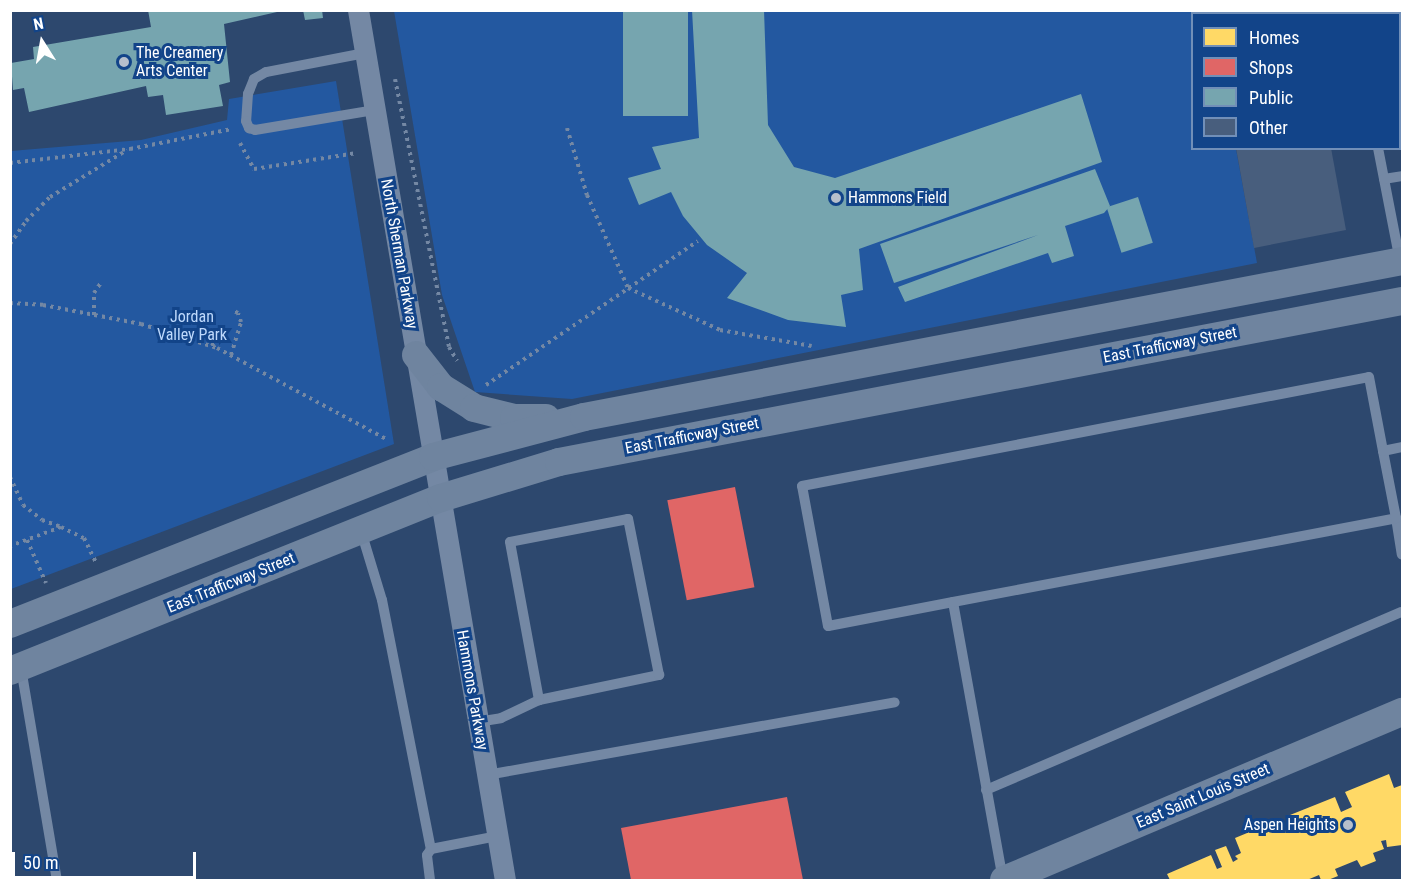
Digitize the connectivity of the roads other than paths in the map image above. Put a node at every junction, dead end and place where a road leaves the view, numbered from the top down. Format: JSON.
{"nodes":[{"id":1,"x":358,"y":10,"type":"edge"},
{"id":2,"x":365,"y":52,"type":"junction"},
{"id":3,"x":375,"y":110,"type":"junction"},
{"id":4,"x":1378,"y":150,"type":"edge"},
{"id":5,"x":1402,"y":176,"type":"edge"},
{"id":6,"x":1384,"y":179,"type":"junction"},
{"id":7,"x":1402,"y":266,"type":"edge"},
{"id":8,"x":1402,"y":301,"type":"edge"},
{"id":9,"x":416,"y":355,"type":"junction"},
{"id":10,"x":584,"y":417,"type":"junction"},
{"id":11,"x":1402,"y":447,"type":"edge"},
{"id":12,"x":1383,"y":451,"type":"junction"},
{"id":13,"x":433,"y":457,"type":"junction"},
{"id":14,"x":441,"y":498,"type":"junction"},
{"id":15,"x":1396,"y":518,"type":"junction"},
{"id":16,"x":361,"y":530,"type":"junction"},
{"id":17,"x":1402,"y":555,"type":"edge"},
{"id":18,"x":953,"y":602,"type":"junction"},
{"id":19,"x":1402,"y":612,"type":"edge"},
{"id":20,"x":10,"y":624,"type":"edge"},
{"id":21,"x":16,"y":669,"type":"edge"},
{"id":22,"x":539,"y":700,"type":"junction"},
{"id":23,"x":895,"y":702,"type":"dead end"},
{"id":24,"x":1402,"y":712,"type":"edge"},
{"id":25,"x":477,"y":722,"type":"junction"},
{"id":26,"x":487,"y":775,"type":"junction"},
{"id":27,"x":986,"y":790,"type":"junction"},
{"id":28,"x":497,"y":836,"type":"junction"},
{"id":29,"x":431,"y":849,"type":"junction"},
{"id":30,"x":57,"y":880,"type":"edge"},
{"id":31,"x":430,"y":880,"type":"edge"},
{"id":32,"x":505,"y":880,"type":"edge"},
{"id":33,"x":1003,"y":880,"type":"edge"}],
"edges":[{"from":1,"to":2,"type":"street","name":"North Sherman Parkway"},
{"from":2,"to":3,"type":"street","name":"North Sherman Parkway"},
{"from":2,"to":3,"type":"lane"},
{"from":3,"to":9,"type":"street","name":"North Sherman Parkway"},
{"from":4,"to":6,"type":"lane"},
{"from":5,"to":6,"type":"lane"},
{"from":6,"to":7,"type":"lane"},
{"from":7,"to":10,"type":"main road"},
{"from":8,"to":14,"type":"main road","name":"East Trafficway Street"},
{"from":9,"to":10,"type":"main road"},
{"from":9,"to":13,"type":"street","name":"North Sherman Parkway"},
{"from":10,"to":13,"type":"main road"},
{"from":11,"to":12,"type":"lane"},
{"from":12,"to":15,"type":"lane"},
{"from":12,"to":18,"type":"lane"},
{"from":13,"to":14,"type":"street","name":"North Sherman Parkway"},
{"from":13,"to":20,"type":"main road"},
{"from":14,"to":16,"type":"main road","name":"East Trafficway Street"},
{"from":14,"to":25,"type":"street","name":"Hammons Parkway"},
{"from":15,"to":17,"type":"lane"},
{"from":15,"to":18,"type":"lane"},
{"from":16,"to":21,"type":"main road","name":"East Trafficway Street"},
{"from":16,"to":29,"type":"lane"},
{"from":18,"to":27,"type":"lane"},
{"from":19,"to":27,"type":"lane"},
{"from":21,"to":30,"type":"lane"},
{"from":22,"to":22,"type":"lane"},
{"from":22,"to":25,"type":"lane"},
{"from":23,"to":26,"type":"lane"},
{"from":24,"to":33,"type":"main road","name":"East Saint Louis Street"},
{"from":25,"to":26,"type":"street","name":"Hammons Parkway"},
{"from":26,"to":28,"type":"street","name":"Hammons Parkway"},
{"from":27,"to":33,"type":"lane"},
{"from":28,"to":29,"type":"lane"},
{"from":28,"to":32,"type":"street","name":"Hammons Parkway"},
{"from":29,"to":31,"type":"lane"}]}
